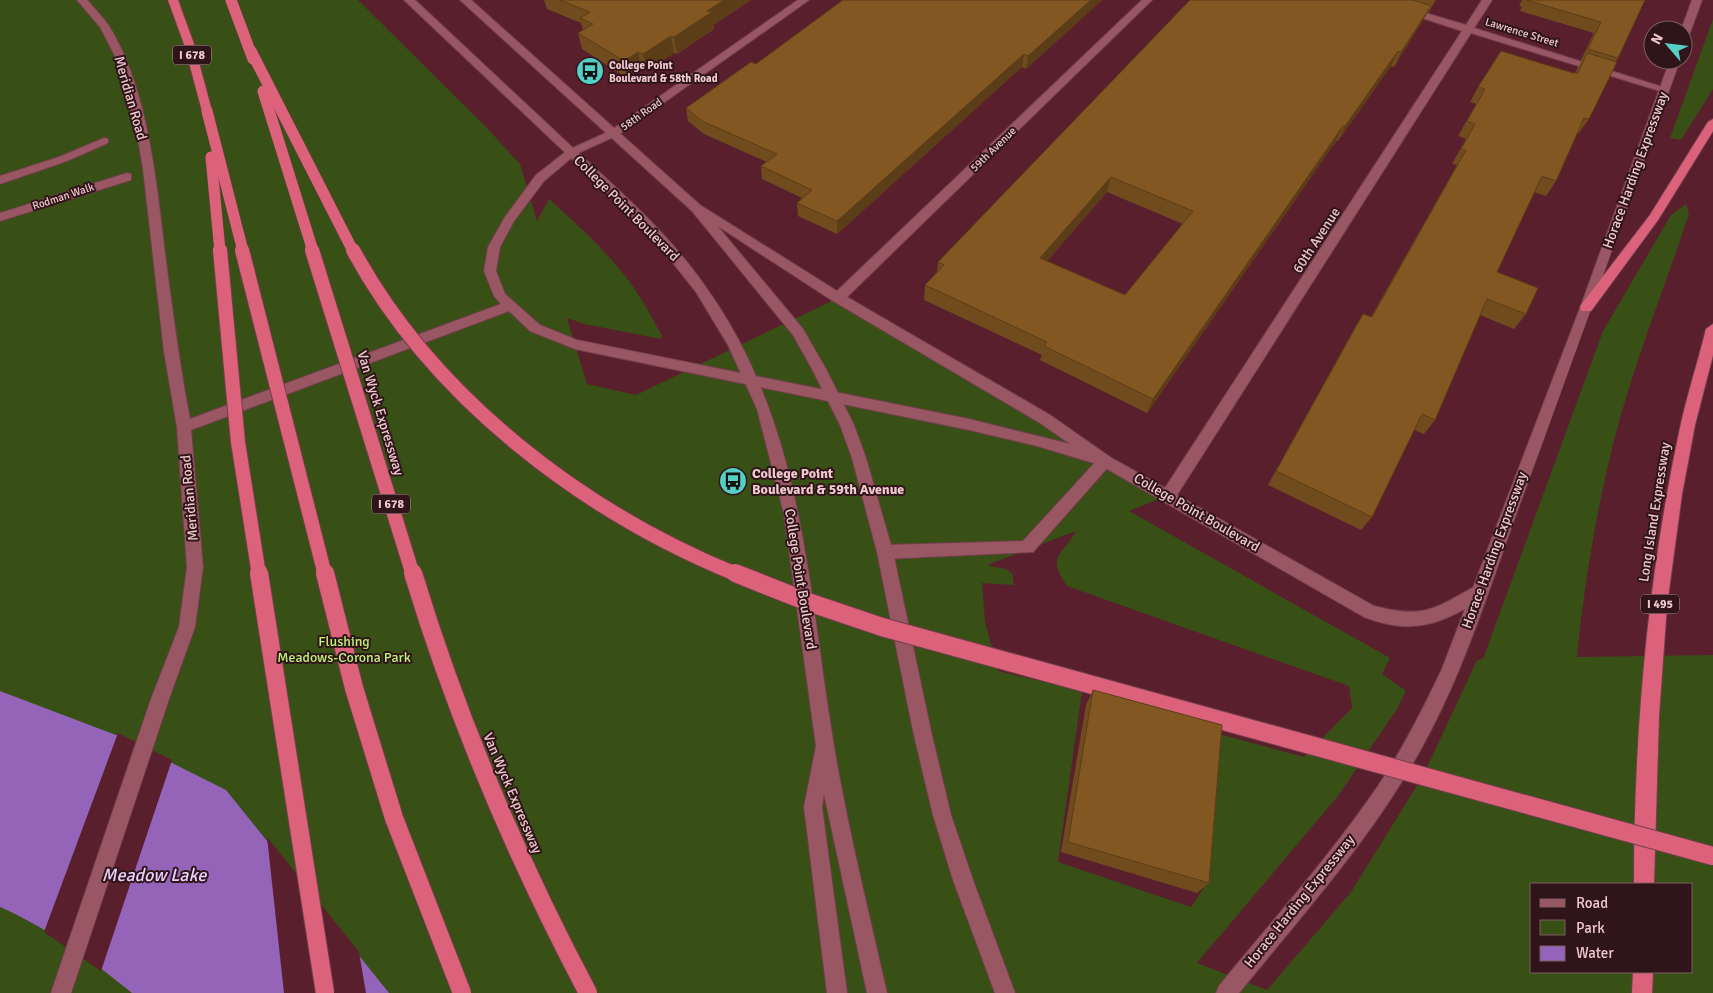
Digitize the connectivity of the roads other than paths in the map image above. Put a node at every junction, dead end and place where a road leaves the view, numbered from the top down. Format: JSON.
{"nodes":[{"id":1,"x":82,"y":0,"type":"edge"},
{"id":2,"x":173,"y":0,"type":"edge"},
{"id":3,"x":231,"y":0,"type":"edge"},
{"id":4,"x":409,"y":0,"type":"edge"},
{"id":5,"x":465,"y":0,"type":"edge"},
{"id":6,"x":804,"y":0,"type":"edge"},
{"id":7,"x":1147,"y":0,"type":"edge"},
{"id":8,"x":1372,"y":0,"type":"edge"},
{"id":9,"x":1487,"y":0,"type":"edge"},
{"id":10,"x":1697,"y":0,"type":"edge"},
{"id":11,"x":1690,"y":20,"type":"edge"},
{"id":12,"x":1469,"y":29,"type":"junction"},
{"id":13,"x":250,"y":51,"type":"junction"},
{"id":14,"x":1671,"y":70,"type":"edge"},
{"id":15,"x":1664,"y":89,"type":"junction"},
{"id":16,"x":207,"y":111,"type":"junction"},
{"id":17,"x":1713,"y":122,"type":"edge"},
{"id":18,"x":614,"y":133,"type":"junction"},
{"id":19,"x":104,"y":141,"type":"dead end"},
{"id":20,"x":572,"y":152,"type":"junction"},
{"id":21,"x":127,"y":177,"type":"dead end"},
{"id":22,"x":0,"y":180,"type":"edge"},
{"id":23,"x":696,"y":208,"type":"junction"},
{"id":24,"x":0,"y":217,"type":"edge"},
{"id":25,"x":838,"y":298,"type":"junction"},
{"id":26,"x":510,"y":306,"type":"junction"},
{"id":27,"x":1586,"y":308,"type":"junction"},
{"id":28,"x":1713,"y":329,"type":"edge"},
{"id":29,"x":750,"y":380,"type":"junction"},
{"id":30,"x":831,"y":397,"type":"junction"},
{"id":31,"x":184,"y":427,"type":"junction"},
{"id":32,"x":1105,"y":460,"type":"junction"},
{"id":33,"x":1168,"y":495,"type":"junction"},
{"id":34,"x":885,"y":552,"type":"junction"},
{"id":35,"x":1478,"y":593,"type":"junction"},
{"id":36,"x":824,"y":741,"type":"junction"},
{"id":37,"x":1713,"y":856,"type":"edge"},
{"id":38,"x":1644,"y":883,"type":"edge"},
{"id":39,"x":1642,"y":973,"type":"edge"},
{"id":40,"x":63,"y":988,"type":"edge"},
{"id":41,"x":325,"y":993,"type":"edge"},
{"id":42,"x":462,"y":993,"type":"edge"},
{"id":43,"x":588,"y":993,"type":"edge"},
{"id":44,"x":838,"y":993,"type":"edge"},
{"id":45,"x":877,"y":993,"type":"edge"},
{"id":46,"x":1005,"y":993,"type":"edge"},
{"id":47,"x":1226,"y":993,"type":"edge"},
{"id":48,"x":1642,"y":993,"type":"edge"}],
"edges":[{"from":1,"to":31,"type":"street","name":"Meridian Road"},
{"from":2,"to":16,"type":"highway","number":"I 678"},
{"from":3,"to":13,"type":"highway","name":"Van Wyck Expressway","number":"I 678","bridge":true},
{"from":4,"to":20,"type":"street","name":"College Point Boulevard"},
{"from":5,"to":18,"type":"street","name":"College Point Boulevard"},
{"from":6,"to":18,"type":"street","name":"58th Road"},
{"from":7,"to":25,"type":"street","name":"59th Avenue"},
{"from":8,"to":12,"type":"street","name":"Lawrence Street"},
{"from":9,"to":12,"type":"street","name":"60th Avenue"},
{"from":10,"to":11,"type":"street"},
{"from":12,"to":15,"type":"street","name":"Lawrence Street"},
{"from":12,"to":33,"type":"street","name":"60th Avenue"},
{"from":13,"to":37,"type":"highway","bridge":true},
{"from":13,"to":43,"type":"highway","name":"Van Wyck Expressway","number":"I 678","bridge":true},
{"from":14,"to":15,"type":"street","name":"Horace Harding Expressway"},
{"from":15,"to":27,"type":"street","name":"Horace Harding Expressway"},
{"from":16,"to":41,"type":"highway","bridge":true},
{"from":16,"to":42,"type":"highway","number":"I 678","bridge":true},
{"from":17,"to":27,"type":"highway"},
{"from":18,"to":20,"type":"street","name":"58th Road"},
{"from":18,"to":23,"type":"street","name":"College Point Boulevard"},
{"from":19,"to":22,"type":"street"},
{"from":20,"to":26,"type":"street","name":"58th Road"},
{"from":20,"to":29,"type":"street","name":"College Point Boulevard"},
{"from":21,"to":24,"type":"street","name":"Rodman Walk"},
{"from":23,"to":25,"type":"street","name":"College Point Boulevard"},
{"from":23,"to":30,"type":"street","name":"College Point Boulevard"},
{"from":25,"to":32,"type":"street","name":"College Point Boulevard"},
{"from":26,"to":29,"type":"street","name":"58th Road"},
{"from":26,"to":31,"type":"street"},
{"from":27,"to":35,"type":"street","name":"Horace Harding Expressway"},
{"from":28,"to":38,"type":"highway","name":"Long Island Expressway","number":"I 495"},
{"from":29,"to":30,"type":"street","name":"58th Road"},
{"from":29,"to":36,"type":"street","name":"College Point Boulevard"},
{"from":30,"to":32,"type":"street","name":"58th Road"},
{"from":30,"to":34,"type":"street","name":"College Point Boulevard"},
{"from":31,"to":40,"type":"street","name":"Meridian Road"},
{"from":32,"to":33,"type":"street","name":"College Point Boulevard"},
{"from":32,"to":34,"type":"street"},
{"from":33,"to":35,"type":"street","name":"College Point Boulevard"},
{"from":34,"to":46,"type":"street","name":"College Point Boulevard"},
{"from":35,"to":47,"type":"street","name":"Horace Harding Expressway"},
{"from":36,"to":44,"type":"street"},
{"from":36,"to":45,"type":"street","name":"College Point Boulevard"},
{"from":39,"to":48,"type":"highway"}]}
